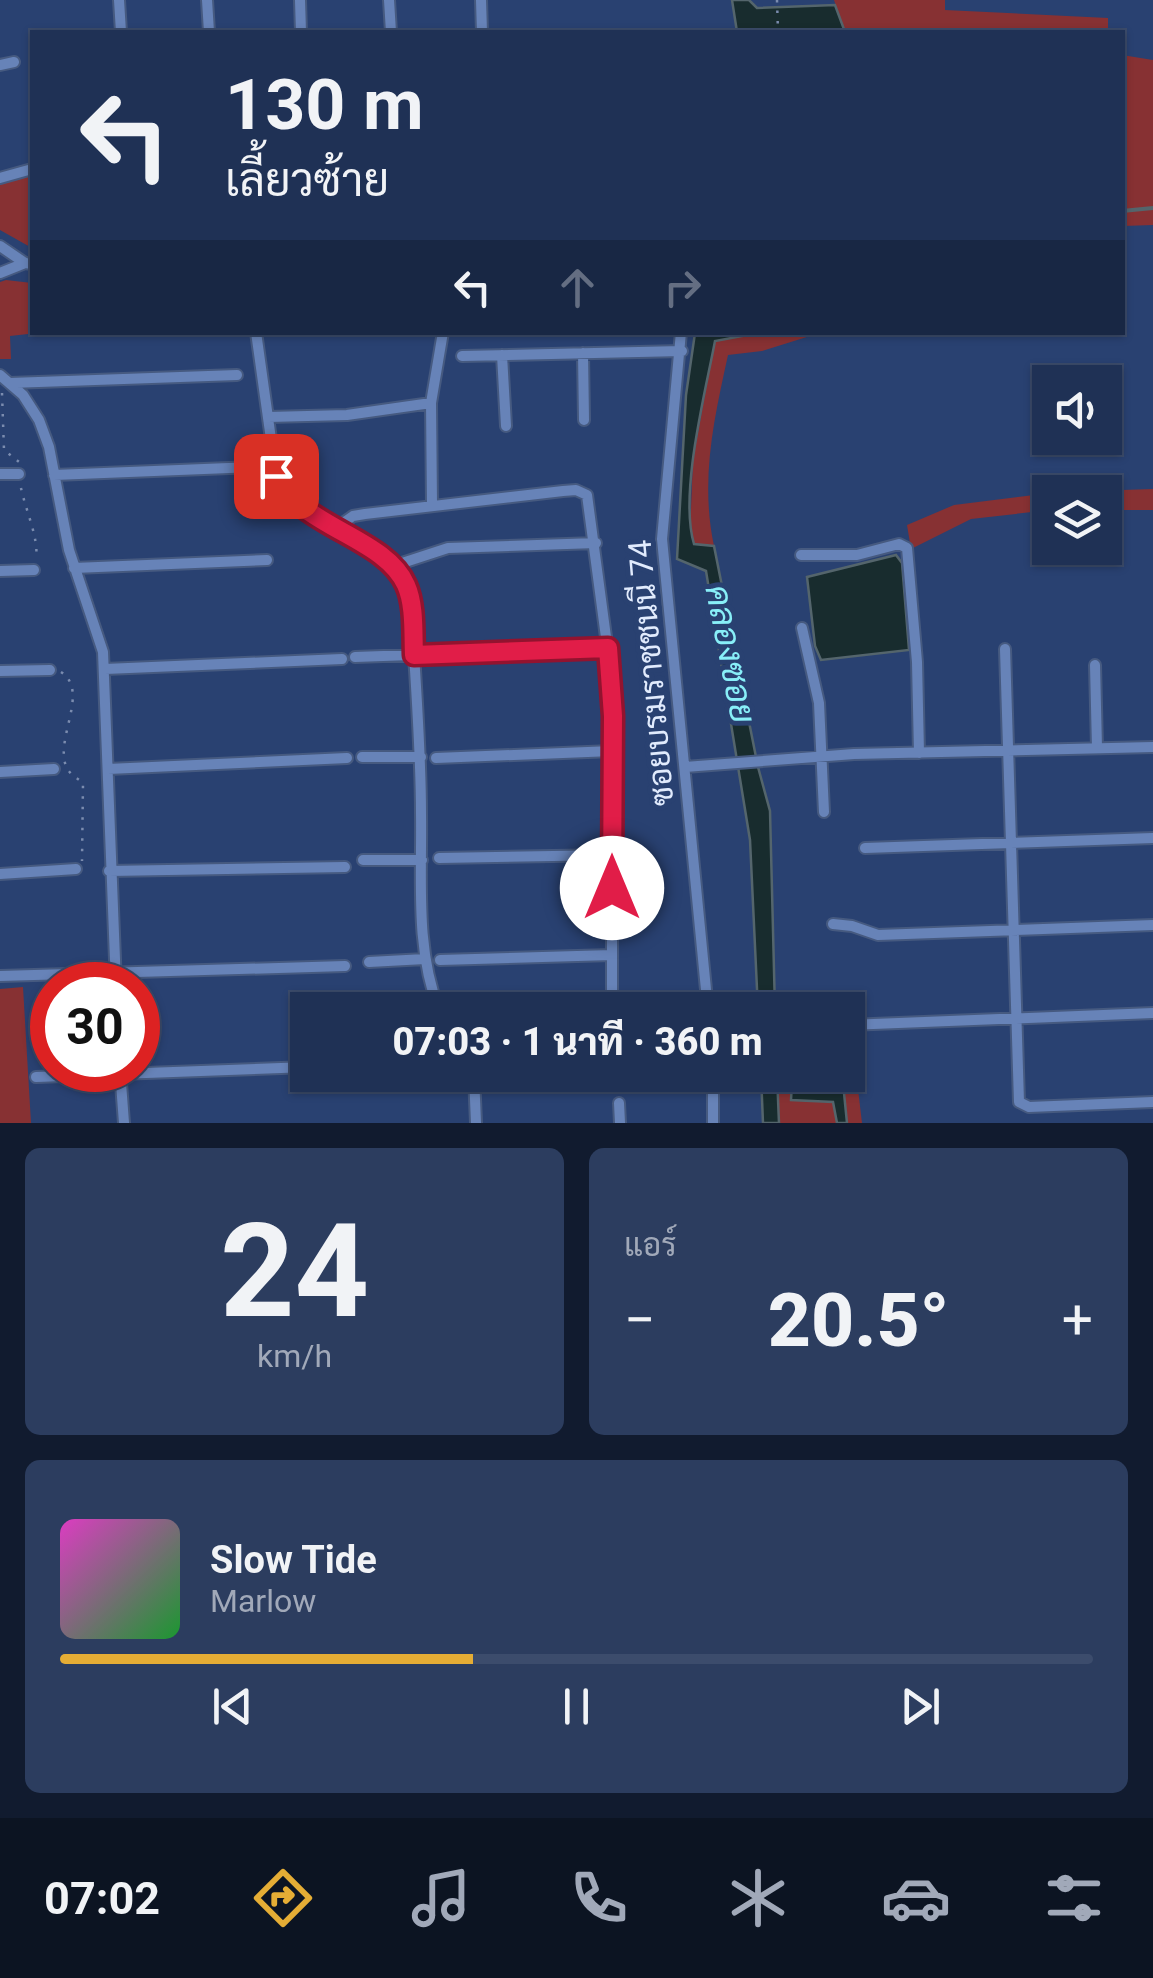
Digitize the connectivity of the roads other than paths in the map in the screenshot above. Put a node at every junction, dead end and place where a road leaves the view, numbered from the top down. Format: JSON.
{"nodes":[{"id":1,"x":119,"y":0,"type":"edge"},
{"id":2,"x":207,"y":0,"type":"edge"},
{"id":3,"x":300,"y":0,"type":"edge"},
{"id":4,"x":389,"y":0,"type":"edge"},
{"id":5,"x":481,"y":0,"type":"edge"},
{"id":6,"x":122,"y":30,"type":"edge"},
{"id":7,"x":209,"y":30,"type":"edge"},
{"id":8,"x":301,"y":30,"type":"edge"},
{"id":9,"x":391,"y":30,"type":"edge"},
{"id":10,"x":482,"y":30,"type":"edge"},
{"id":11,"x":14,"y":62,"type":"dead end"},
{"id":12,"x":0,"y":65,"type":"edge"},
{"id":13,"x":30,"y":170,"type":"edge"},
{"id":14,"x":0,"y":178,"type":"edge"},
{"id":15,"x":0,"y":246,"type":"edge"},
{"id":16,"x":29,"y":264,"type":"edge"},
{"id":17,"x":0,"y":273,"type":"edge"},
{"id":18,"x":256,"y":335,"type":"edge"},
{"id":19,"x":443,"y":335,"type":"edge"},
{"id":20,"x":682,"y":335,"type":"edge"},
{"id":21,"x":682,"y":351,"type":"junction"},
{"id":22,"x":583,"y":353,"type":"junction"},
{"id":23,"x":502,"y":355,"type":"junction"},
{"id":24,"x":462,"y":356,"type":"dead end"},
{"id":25,"x":237,"y":375,"type":"dead end"},
{"id":26,"x":4,"y":378,"type":"edge"},
{"id":27,"x":431,"y":403,"type":"junction"},
{"id":28,"x":268,"y":418,"type":"junction"},
{"id":29,"x":584,"y":420,"type":"dead end"},
{"id":30,"x":506,"y":426,"type":"dead end"},
{"id":31,"x":22,"y":468,"type":"road end"},
{"id":32,"x":254,"y":468,"type":"dead end"},
{"id":33,"x":0,"y":474,"type":"edge"},
{"id":34,"x":54,"y":475,"type":"junction"},
{"id":35,"x":432,"y":505,"type":"junction"},
{"id":36,"x":336,"y":528,"type":"junction"},
{"id":37,"x":596,"y":542,"type":"junction"},
{"id":38,"x":801,"y":556,"type":"dead end"},
{"id":39,"x":267,"y":560,"type":"dead end"},
{"id":40,"x":393,"y":566,"type":"junction"},
{"id":41,"x":74,"y":568,"type":"junction"},
{"id":42,"x":0,"y":570,"type":"edge"},
{"id":43,"x":34,"y":570,"type":"road end"},
{"id":44,"x":802,"y":628,"type":"dead end"},
{"id":45,"x":608,"y":648,"type":"junction"},
{"id":46,"x":1005,"y":649,"type":"dead end"},
{"id":47,"x":414,"y":655,"type":"junction"},
{"id":48,"x":1095,"y":665,"type":"dead end"},
{"id":49,"x":105,"y":669,"type":"junction"},
{"id":50,"x":50,"y":670,"type":"road end"},
{"id":51,"x":0,"y":671,"type":"edge"},
{"id":52,"x":1153,"y":747,"type":"edge"},
{"id":53,"x":1097,"y":748,"type":"junction"},
{"id":54,"x":612,"y":751,"type":"junction"},
{"id":55,"x":919,"y":752,"type":"junction"},
{"id":56,"x":1007,"y":752,"type":"junction"},
{"id":57,"x":421,"y":756,"type":"junction"},
{"id":58,"x":362,"y":757,"type":"dead end"},
{"id":59,"x":822,"y":757,"type":"junction"},
{"id":60,"x":347,"y":758,"type":"dead end"},
{"id":61,"x":436,"y":758,"type":"dead end"},
{"id":62,"x":684,"y":767,"type":"junction"},
{"id":63,"x":54,"y":768,"type":"dead end"},
{"id":64,"x":108,"y":769,"type":"junction"},
{"id":65,"x":0,"y":772,"type":"edge"},
{"id":66,"x":824,"y":812,"type":"dead end"},
{"id":67,"x":1153,"y":838,"type":"edge"},
{"id":68,"x":1010,"y":842,"type":"junction"},
{"id":69,"x":865,"y":848,"type":"dead end"},
{"id":70,"x":613,"y":854,"type":"junction"},
{"id":71,"x":439,"y":858,"type":"dead end"},
{"id":72,"x":363,"y":860,"type":"dead end"},
{"id":73,"x":422,"y":860,"type":"junction"},
{"id":74,"x":345,"y":866,"type":"dead end"},
{"id":75,"x":76,"y":869,"type":"road end"},
{"id":76,"x":110,"y":870,"type":"junction"},
{"id":77,"x":0,"y":874,"type":"edge"},
{"id":78,"x":833,"y":924,"type":"dead end"},
{"id":79,"x":1153,"y":925,"type":"edge"},
{"id":80,"x":1013,"y":931,"type":"junction"},
{"id":81,"x":612,"y":955,"type":"junction"},
{"id":82,"x":424,"y":960,"type":"junction"},
{"id":83,"x":440,"y":960,"type":"dead end"},
{"id":84,"x":114,"y":962,"type":"edge"},
{"id":85,"x":369,"y":962,"type":"dead end"},
{"id":86,"x":345,"y":966,"type":"dead end"},
{"id":87,"x":0,"y":976,"type":"edge"},
{"id":88,"x":160,"y":976,"type":"edge"},
{"id":89,"x":30,"y":977,"type":"edge"},
{"id":90,"x":434,"y":992,"type":"edge"},
{"id":91,"x":612,"y":992,"type":"edge"},
{"id":92,"x":706,"y":992,"type":"edge"},
{"id":93,"x":1153,"y":1014,"type":"edge"},
{"id":94,"x":1016,"y":1018,"type":"junction"},
{"id":95,"x":865,"y":1024,"type":"edge"},
{"id":96,"x":290,"y":1067,"type":"edge"},
{"id":97,"x":160,"y":1071,"type":"edge"},
{"id":98,"x":122,"y":1092,"type":"edge"},
{"id":99,"x":475,"y":1092,"type":"edge"},
{"id":100,"x":713,"y":1092,"type":"edge"},
{"id":101,"x":1153,"y":1102,"type":"edge"},
{"id":102,"x":619,"y":1103,"type":"dead end"},
{"id":103,"x":124,"y":1123,"type":"edge"},
{"id":104,"x":476,"y":1123,"type":"edge"},
{"id":105,"x":620,"y":1123,"type":"edge"},
{"id":106,"x":714,"y":1123,"type":"edge"}],
"edges":[{"from":1,"to":6,"type":"street"},
{"from":2,"to":7,"type":"street"},
{"from":3,"to":8,"type":"street"},
{"from":4,"to":9,"type":"street"},
{"from":5,"to":10,"type":"street"},
{"from":11,"to":12,"type":"street"},
{"from":13,"to":14,"type":"street"},
{"from":15,"to":16,"type":"street"},
{"from":16,"to":17,"type":"street"},
{"from":18,"to":28,"type":"street"},
{"from":19,"to":27,"type":"street"},
{"from":20,"to":21,"type":"street","name":"ซอยบรมราชชนนี 74"},
{"from":21,"to":22,"type":"street"},
{"from":21,"to":62,"type":"street","name":"ซอยบรมราชชนนี 74"},
{"from":22,"to":23,"type":"street"},
{"from":22,"to":29,"type":"street"},
{"from":23,"to":24,"type":"street"},
{"from":23,"to":30,"type":"street"},
{"from":25,"to":26,"type":"street"},
{"from":26,"to":34,"type":"street"},
{"from":27,"to":28,"type":"street"},
{"from":27,"to":35,"type":"street"},
{"from":28,"to":36,"type":"street"},
{"from":31,"to":33,"type":"street"},
{"from":32,"to":34,"type":"street"},
{"from":34,"to":41,"type":"street"},
{"from":35,"to":36,"type":"street"},
{"from":35,"to":37,"type":"street"},
{"from":36,"to":40,"type":"street"},
{"from":37,"to":40,"type":"street"},
{"from":37,"to":45,"type":"street"},
{"from":38,"to":55,"type":"street"},
{"from":39,"to":41,"type":"street"},
{"from":40,"to":47,"type":"street"},
{"from":41,"to":49,"type":"street"},
{"from":42,"to":43,"type":"street"},
{"from":44,"to":59,"type":"street"},
{"from":45,"to":47,"type":"street"},
{"from":45,"to":54,"type":"street"},
{"from":46,"to":56,"type":"street"},
{"from":47,"to":49,"type":"street"},
{"from":47,"to":57,"type":"street"},
{"from":48,"to":53,"type":"street"},
{"from":49,"to":64,"type":"street"},
{"from":50,"to":51,"type":"street"},
{"from":52,"to":53,"type":"street"},
{"from":53,"to":56,"type":"street"},
{"from":54,"to":61,"type":"street"},
{"from":54,"to":70,"type":"street"},
{"from":55,"to":56,"type":"street"},
{"from":55,"to":59,"type":"street"},
{"from":56,"to":68,"type":"street"},
{"from":57,"to":58,"type":"street"},
{"from":57,"to":73,"type":"street"},
{"from":59,"to":62,"type":"street"},
{"from":59,"to":66,"type":"street"},
{"from":60,"to":64,"type":"street"},
{"from":62,"to":92,"type":"street","name":"ซอยบรมราชชนนี 74"},
{"from":63,"to":65,"type":"street"},
{"from":64,"to":76,"type":"street"},
{"from":67,"to":68,"type":"street"},
{"from":68,"to":69,"type":"street"},
{"from":68,"to":80,"type":"street"},
{"from":70,"to":71,"type":"street"},
{"from":70,"to":81,"type":"street"},
{"from":72,"to":73,"type":"street"},
{"from":73,"to":82,"type":"street"},
{"from":74,"to":76,"type":"street"},
{"from":75,"to":77,"type":"street"},
{"from":76,"to":84,"type":"street"},
{"from":78,"to":80,"type":"street"},
{"from":79,"to":80,"type":"street"},
{"from":80,"to":94,"type":"street"},
{"from":81,"to":83,"type":"street"},
{"from":81,"to":91,"type":"street"},
{"from":82,"to":85,"type":"street"},
{"from":82,"to":90,"type":"street"},
{"from":86,"to":88,"type":"street"},
{"from":87,"to":89,"type":"street"},
{"from":93,"to":94,"type":"street"},
{"from":94,"to":95,"type":"street"},
{"from":94,"to":101,"type":"street"},
{"from":96,"to":97,"type":"street"},
{"from":98,"to":103,"type":"street"},
{"from":99,"to":104,"type":"street"},
{"from":100,"to":106,"type":"street"},
{"from":102,"to":105,"type":"street"}]}
